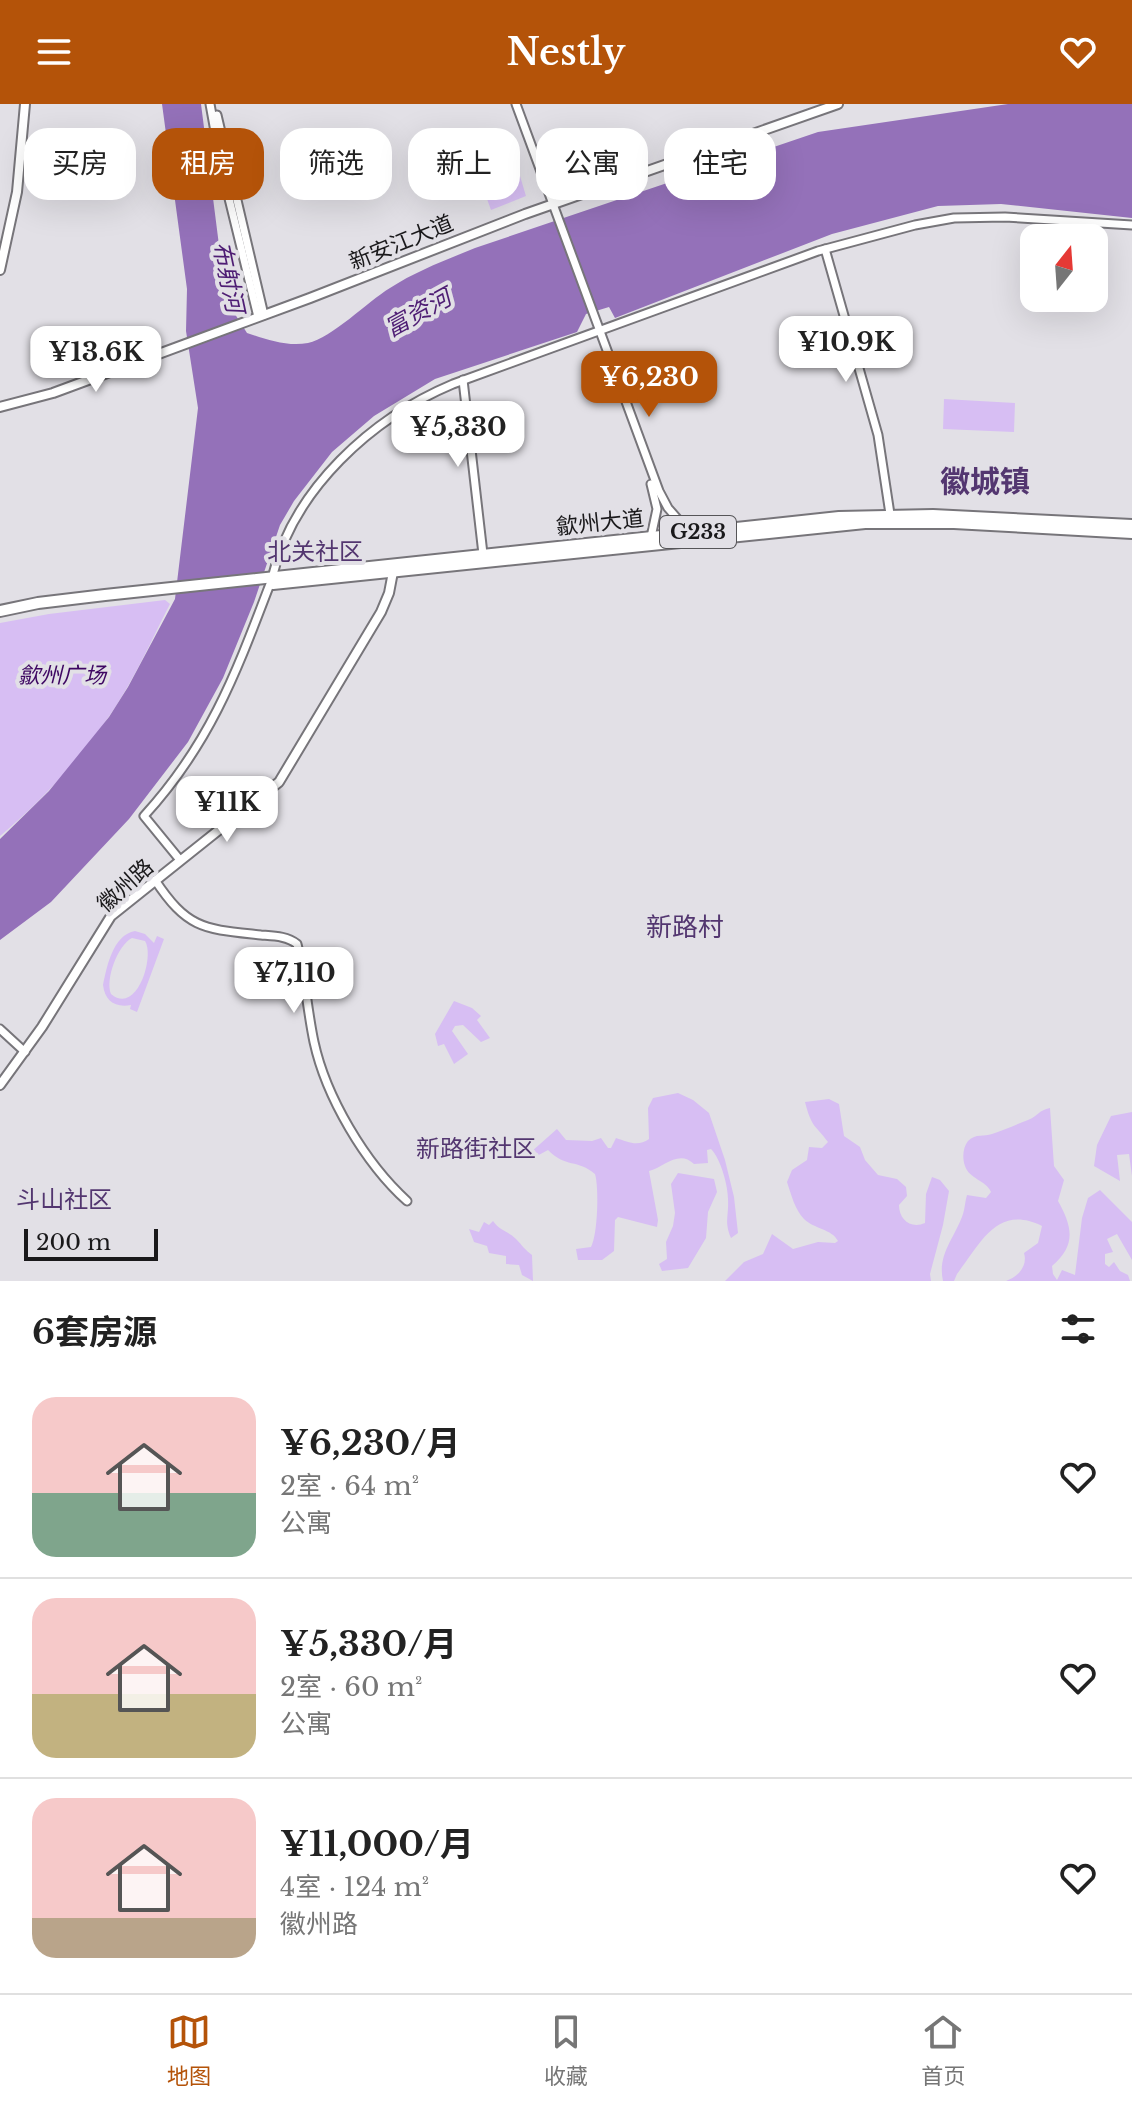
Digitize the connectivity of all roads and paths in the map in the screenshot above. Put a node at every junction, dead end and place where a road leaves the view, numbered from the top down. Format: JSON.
{"nodes":[{"id":1,"x":23,"y":104,"type":"edge"},
{"id":2,"x":212,"y":104,"type":"edge"},
{"id":3,"x":514,"y":104,"type":"edge"},
{"id":4,"x":818,"y":104,"type":"edge"},
{"id":5,"x":838,"y":104,"type":"edge"},
{"id":6,"x":551,"y":205,"type":"junction"},
{"id":7,"x":1132,"y":225,"type":"edge"},
{"id":8,"x":0,"y":248,"type":"edge"},
{"id":9,"x":825,"y":249,"type":"junction"},
{"id":10,"x":0,"y":270,"type":"edge"},
{"id":11,"x":257,"y":315,"type":"junction"},
{"id":12,"x":598,"y":332,"type":"junction"},
{"id":13,"x":463,"y":380,"type":"junction"},
{"id":14,"x":0,"y":404,"type":"edge"},
{"id":15,"x":890,"y":514,"type":"junction"},
{"id":16,"x":1132,"y":525,"type":"edge"},
{"id":17,"x":689,"y":532,"type":"junction"},
{"id":18,"x":1132,"y":533,"type":"edge"},
{"id":19,"x":651,"y":537,"type":"junction"},
{"id":20,"x":483,"y":554,"type":"junction"},
{"id":21,"x":393,"y":572,"type":"junction"},
{"id":22,"x":268,"y":581,"type":"junction"},
{"id":23,"x":0,"y":613,"type":"edge"},
{"id":24,"x":180,"y":860,"type":"junction"},
{"id":25,"x":155,"y":880,"type":"junction"},
{"id":26,"x":0,"y":1029,"type":"edge"},
{"id":27,"x":25,"y":1052,"type":"junction"},
{"id":28,"x":0,"y":1085,"type":"edge"},
{"id":29,"x":407,"y":1201,"type":"dead end"}],
"edges":[{"from":1,"to":8,"type":"main road"},
{"from":1,"to":10,"type":"main road"},
{"from":2,"to":11,"type":"street"},
{"from":3,"to":6,"type":"street"},
{"from":4,"to":6,"type":"main road","name":"新安江大道"},
{"from":5,"to":6,"type":"main road","name":"新安江大道"},
{"from":6,"to":11,"type":"main road","name":"新安江大道"},
{"from":6,"to":12,"type":"street"},
{"from":7,"to":9,"type":"street"},
{"from":9,"to":12,"type":"street"},
{"from":9,"to":15,"type":"street"},
{"from":11,"to":14,"type":"main road","name":"新安江大道"},
{"from":12,"to":13,"type":"street"},
{"from":12,"to":17,"type":"street"},
{"from":12,"to":19,"type":"street"},
{"from":13,"to":20,"type":"street"},
{"from":13,"to":22,"type":"street"},
{"from":15,"to":16,"type":"highway","name":"歙州大道","number":"G233"},
{"from":15,"to":17,"type":"highway","name":"歙州大道","number":"G233"},
{"from":17,"to":19,"type":"highway","name":"歙州大道","number":"G233"},
{"from":18,"to":21,"type":"highway","name":"歙州大道","number":"G233"},
{"from":19,"to":20,"type":"highway","name":"歙州大道","number":"G233"},
{"from":20,"to":22,"type":"highway","name":"歙州大道","number":"G233"},
{"from":21,"to":22,"type":"highway","name":"歙州大道","number":"G233"},
{"from":21,"to":24,"type":"main road","name":"徽州路"},
{"from":22,"to":23,"type":"highway","number":"G233"},
{"from":22,"to":24,"type":"street"},
{"from":24,"to":25,"type":"main road","name":"徽州路"},
{"from":25,"to":27,"type":"main road","name":"徽州路"},
{"from":25,"to":29,"type":"street"},
{"from":26,"to":27,"type":"street"},
{"from":27,"to":28,"type":"main road","name":"徽州路"}]}
